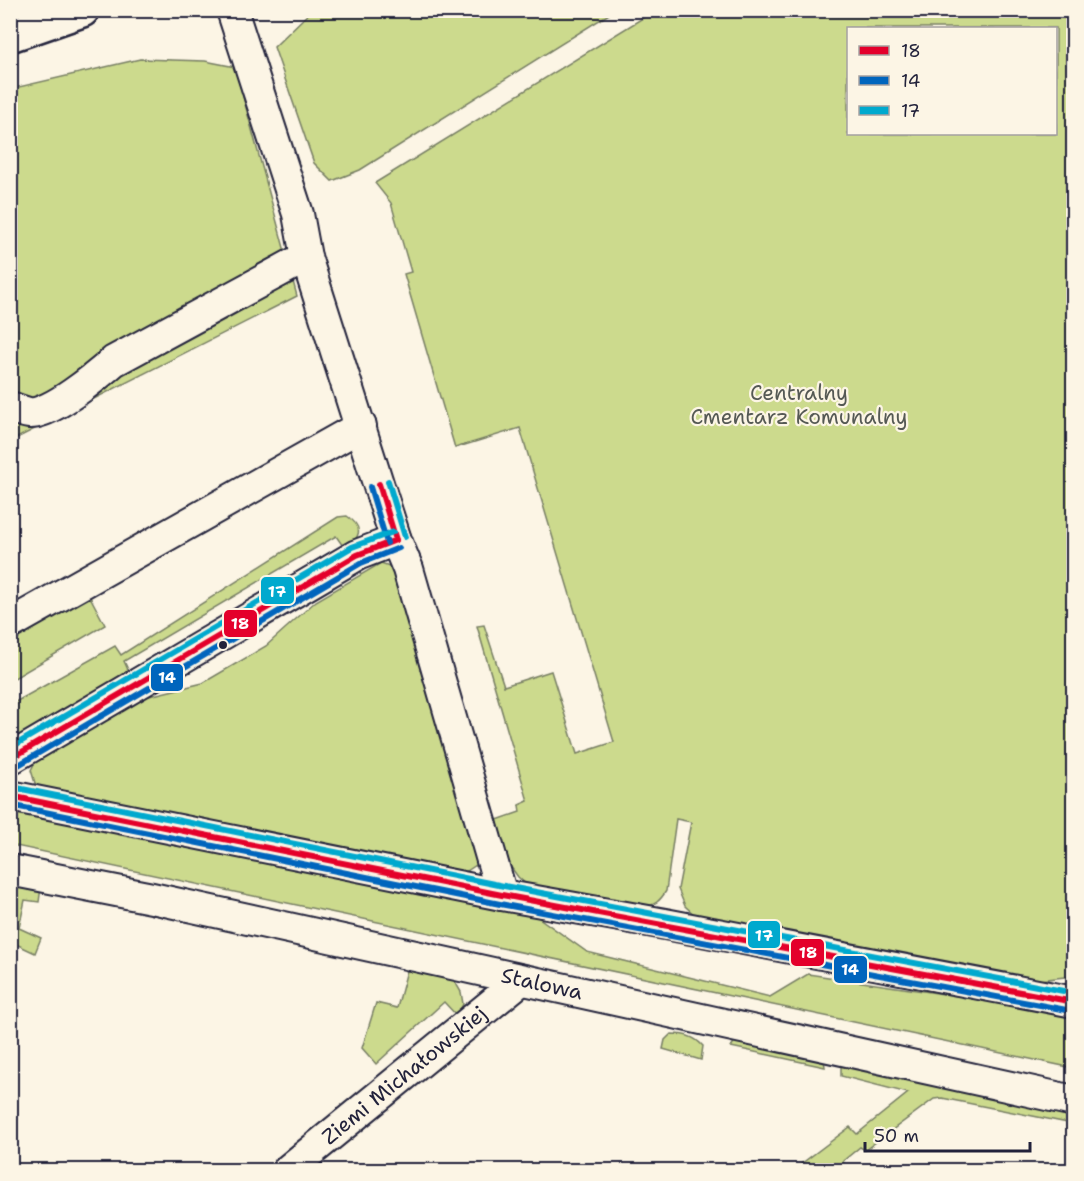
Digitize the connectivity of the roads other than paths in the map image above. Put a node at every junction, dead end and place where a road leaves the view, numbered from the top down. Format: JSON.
{"nodes":[{"id":1,"x":82,"y":10,"type":"edge"},
{"id":2,"x":232,"y":10,"type":"edge"},
{"id":3,"x":10,"y":35,"type":"edge"},
{"id":4,"x":306,"y":257,"type":"junction"},
{"id":5,"x":10,"y":407,"type":"edge"},
{"id":6,"x":361,"y":426,"type":"junction"},
{"id":7,"x":396,"y":540,"type":"junction"},
{"id":8,"x":10,"y":624,"type":"edge"},
{"id":9,"x":10,"y":759,"type":"edge"},
{"id":10,"x":10,"y":796,"type":"edge"},
{"id":11,"x":10,"y":870,"type":"edge"},
{"id":12,"x":502,"y":895,"type":"junction"},
{"id":13,"x":521,"y":980,"type":"junction"},
{"id":14,"x":1074,"y":1002,"type":"edge"},
{"id":15,"x":1074,"y":1101,"type":"edge"},
{"id":16,"x":288,"y":1170,"type":"edge"}],
"edges":[{"from":1,"to":3,"type":"main road"},
{"from":2,"to":4,"type":"street"},
{"from":4,"to":5,"type":"street"},
{"from":4,"to":6,"type":"street"},
{"from":6,"to":7,"type":"street"},
{"from":6,"to":8,"type":"street"},
{"from":7,"to":9,"type":"street"},
{"from":7,"to":12,"type":"street"},
{"from":10,"to":12,"type":"street"},
{"from":11,"to":13,"type":"street","name":"Stalowa"},
{"from":12,"to":14,"type":"street"},
{"from":13,"to":15,"type":"street","name":"Stalowa"},
{"from":13,"to":16,"type":"street","name":"Ziemi Michałowskiej"}]}
